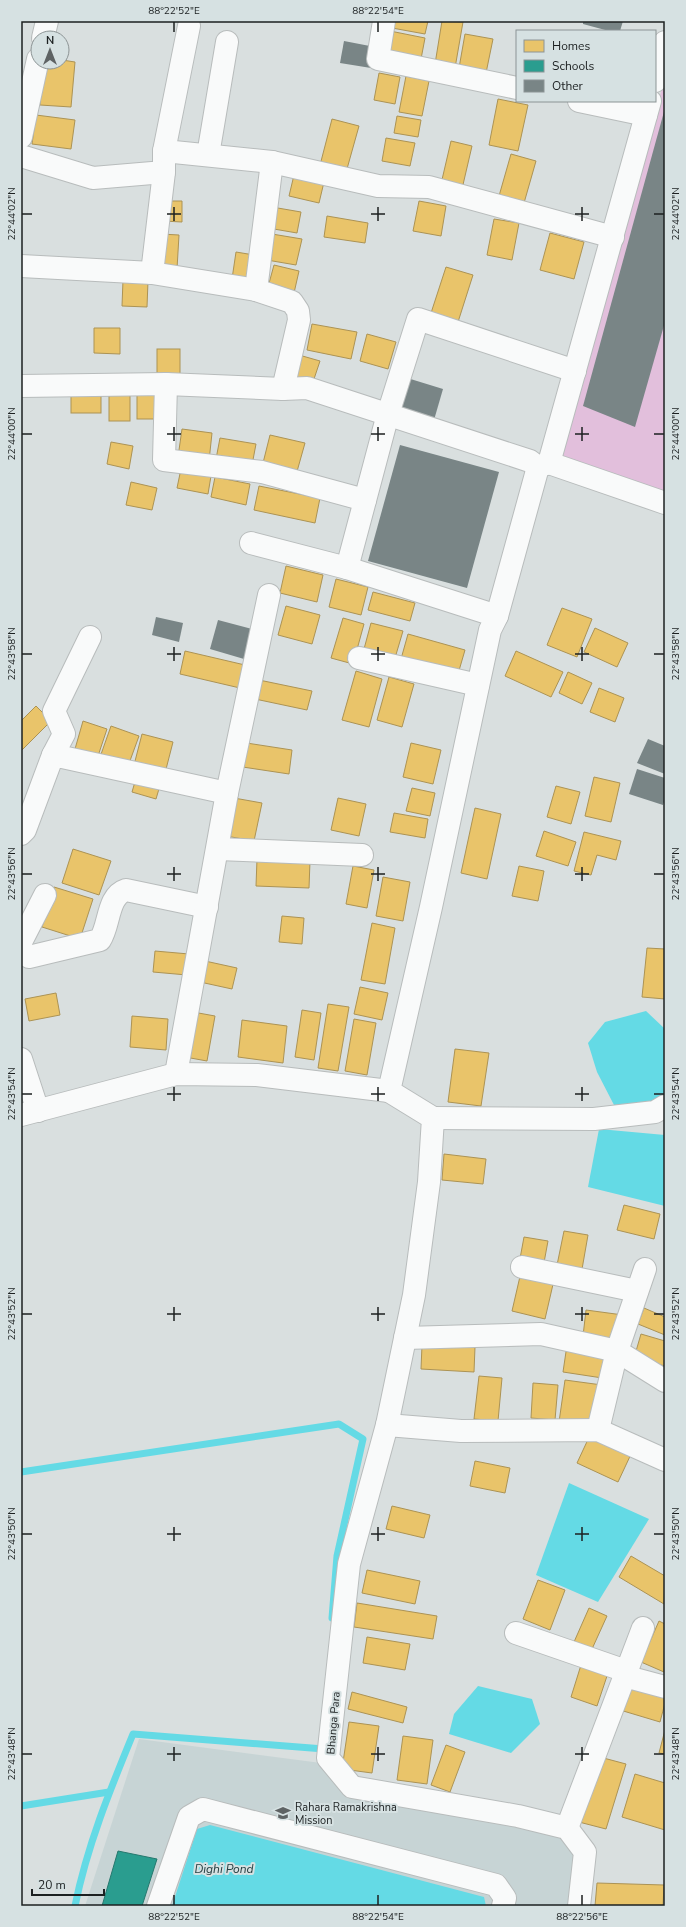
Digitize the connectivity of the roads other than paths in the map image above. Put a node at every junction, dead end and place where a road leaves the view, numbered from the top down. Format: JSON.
{"nodes":[{"id":1,"x":384,"y":21,"type":"edge"},
{"id":2,"x":188,"y":26,"type":"dead end"},
{"id":3,"x":227,"y":42,"type":"dead end"},
{"id":4,"x":665,"y":42,"type":"edge"},
{"id":5,"x":36,"y":70,"type":"edge"},
{"id":6,"x":656,"y":77,"type":"edge"},
{"id":7,"x":516,"y":88,"type":"edge"},
{"id":8,"x":589,"y":102,"type":"edge"},
{"id":9,"x":648,"y":108,"type":"edge"},
{"id":10,"x":21,"y":137,"type":"edge"},
{"id":11,"x":164,"y":151,"type":"junction"},
{"id":12,"x":208,"y":155,"type":"junction"},
{"id":13,"x":21,"y":156,"type":"edge"},
{"id":14,"x":272,"y":162,"type":"junction"},
{"id":15,"x":164,"y":172,"type":"junction"},
{"id":16,"x":613,"y":237,"type":"junction"},
{"id":17,"x":21,"y":266,"type":"edge"},
{"id":18,"x":152,"y":273,"type":"junction"},
{"id":19,"x":256,"y":290,"type":"junction"},
{"id":20,"x":575,"y":371,"type":"junction"},
{"id":21,"x":166,"y":384,"type":"junction"},
{"id":22,"x":21,"y":386,"type":"edge"},
{"id":23,"x":282,"y":389,"type":"junction"},
{"id":24,"x":388,"y":414,"type":"junction"},
{"id":25,"x":544,"y":465,"type":"junction"},
{"id":26,"x":365,"y":500,"type":"junction"},
{"id":27,"x":665,"y":503,"type":"edge"},
{"id":28,"x":251,"y":543,"type":"dead end"},
{"id":29,"x":347,"y":568,"type":"junction"},
{"id":30,"x":269,"y":595,"type":"dead end"},
{"id":31,"x":497,"y":616,"type":"junction"},
{"id":32,"x":90,"y":637,"type":"dead end"},
{"id":33,"x":358,"y":658,"type":"dead end"},
{"id":34,"x":478,"y":685,"type":"junction"},
{"id":35,"x":53,"y":755,"type":"junction"},
{"id":36,"x":227,"y":793,"type":"junction"},
{"id":37,"x":21,"y":834,"type":"edge"},
{"id":38,"x":218,"y":849,"type":"junction"},
{"id":39,"x":362,"y":855,"type":"dead end"},
{"id":40,"x":44,"y":894,"type":"dead end"},
{"id":41,"x":207,"y":907,"type":"junction"},
{"id":42,"x":21,"y":942,"type":"edge"},
{"id":43,"x":21,"y":945,"type":"edge"},
{"id":44,"x":21,"y":1059,"type":"edge"},
{"id":45,"x":176,"y":1074,"type":"junction"},
{"id":46,"x":389,"y":1091,"type":"junction"},
{"id":47,"x":665,"y":1106,"type":"edge"},
{"id":48,"x":29,"y":1113,"type":"edge"},
{"id":49,"x":433,"y":1118,"type":"junction"},
{"id":50,"x":522,"y":1267,"type":"dead end"},
{"id":51,"x":645,"y":1270,"type":"dead end"},
{"id":52,"x":637,"y":1291,"type":"junction"},
{"id":53,"x":405,"y":1338,"type":"junction"},
{"id":54,"x":617,"y":1351,"type":"junction"},
{"id":55,"x":665,"y":1381,"type":"edge"},
{"id":56,"x":387,"y":1425,"type":"junction"},
{"id":57,"x":598,"y":1430,"type":"junction"},
{"id":58,"x":665,"y":1460,"type":"edge"},
{"id":59,"x":643,"y":1628,"type":"dead end"},
{"id":60,"x":516,"y":1633,"type":"dead end"},
{"id":61,"x":625,"y":1674,"type":"junction"},
{"id":62,"x":665,"y":1687,"type":"edge"},
{"id":63,"x":567,"y":1828,"type":"junction"},
{"id":64,"x":158,"y":1906,"type":"edge"},
{"id":65,"x":503,"y":1906,"type":"edge"},
{"id":66,"x":579,"y":1906,"type":"edge"}],
"edges":[{"from":1,"to":7,"type":"street"},
{"from":2,"to":11,"type":"street"},
{"from":3,"to":12,"type":"street"},
{"from":4,"to":6,"type":"street"},
{"from":5,"to":10,"type":"street"},
{"from":8,"to":9,"type":"street"},
{"from":9,"to":16,"type":"street"},
{"from":11,"to":12,"type":"street"},
{"from":11,"to":15,"type":"street"},
{"from":12,"to":14,"type":"street"},
{"from":13,"to":15,"type":"street"},
{"from":14,"to":16,"type":"street"},
{"from":14,"to":19,"type":"street"},
{"from":15,"to":18,"type":"street"},
{"from":16,"to":20,"type":"street"},
{"from":17,"to":18,"type":"street"},
{"from":18,"to":19,"type":"street"},
{"from":19,"to":23,"type":"street"},
{"from":20,"to":24,"type":"street"},
{"from":20,"to":25,"type":"street"},
{"from":21,"to":22,"type":"street"},
{"from":21,"to":23,"type":"street"},
{"from":21,"to":26,"type":"street"},
{"from":23,"to":24,"type":"street"},
{"from":24,"to":25,"type":"street"},
{"from":24,"to":26,"type":"street"},
{"from":25,"to":27,"type":"street"},
{"from":25,"to":31,"type":"street"},
{"from":26,"to":29,"type":"street"},
{"from":28,"to":29,"type":"street"},
{"from":29,"to":31,"type":"street"},
{"from":30,"to":36,"type":"street"},
{"from":31,"to":34,"type":"street"},
{"from":32,"to":35,"type":"street"},
{"from":33,"to":34,"type":"street"},
{"from":34,"to":46,"type":"street"},
{"from":35,"to":36,"type":"street"},
{"from":35,"to":37,"type":"street"},
{"from":36,"to":38,"type":"street"},
{"from":38,"to":39,"type":"street"},
{"from":38,"to":41,"type":"street"},
{"from":40,"to":42,"type":"street"},
{"from":41,"to":43,"type":"street"},
{"from":41,"to":45,"type":"street"},
{"from":44,"to":48,"type":"street"},
{"from":45,"to":46,"type":"street"},
{"from":45,"to":48,"type":"street"},
{"from":46,"to":49,"type":"street"},
{"from":47,"to":49,"type":"street"},
{"from":49,"to":53,"type":"street","name":"Bhanga Para"},
{"from":50,"to":52,"type":"street"},
{"from":51,"to":52,"type":"street"},
{"from":52,"to":54,"type":"street"},
{"from":53,"to":54,"type":"street"},
{"from":53,"to":56,"type":"street","name":"Bhanga Para"},
{"from":54,"to":55,"type":"street"},
{"from":54,"to":57,"type":"street"},
{"from":56,"to":57,"type":"street"},
{"from":56,"to":63,"type":"street","name":"Bhanga Para"},
{"from":57,"to":58,"type":"street"},
{"from":59,"to":61,"type":"street"},
{"from":60,"to":61,"type":"street"},
{"from":61,"to":62,"type":"street"},
{"from":61,"to":63,"type":"street"},
{"from":63,"to":66,"type":"street"},
{"from":64,"to":65,"type":"street"}]}
